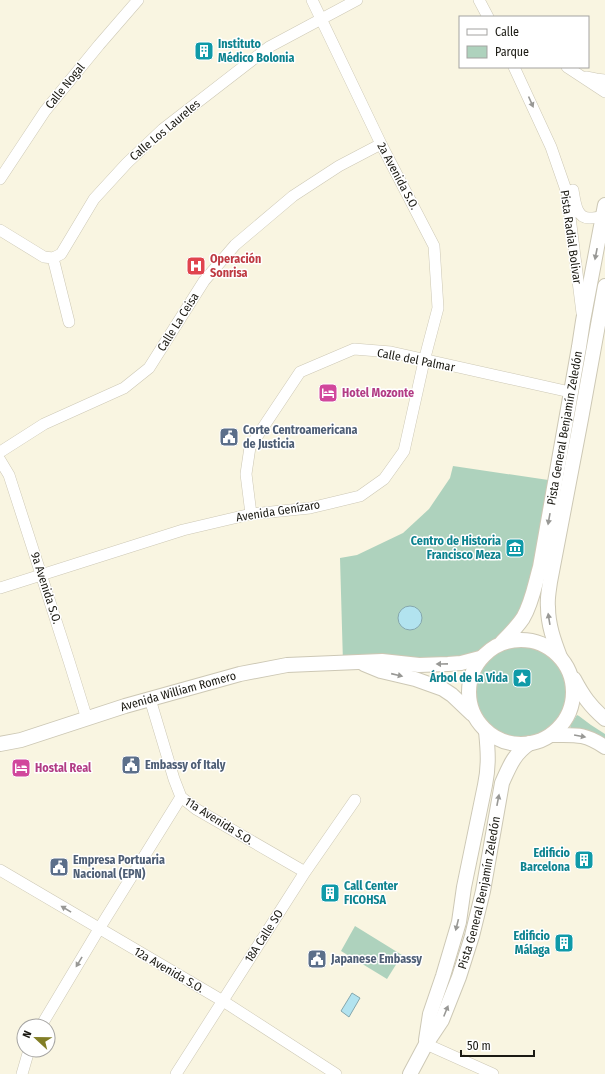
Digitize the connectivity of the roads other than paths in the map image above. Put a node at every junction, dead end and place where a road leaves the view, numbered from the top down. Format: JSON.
{"nodes":[{"id":1,"x":138,"y":0,"type":"edge"},
{"id":2,"x":312,"y":0,"type":"edge"},
{"id":3,"x":357,"y":0,"type":"edge"},
{"id":4,"x":321,"y":19,"type":"junction"},
{"id":5,"x":568,"y":68,"type":"edge"},
{"id":6,"x":519,"y":70,"type":"edge"},
{"id":7,"x":577,"y":74,"type":"junction"},
{"id":8,"x":605,"y":80,"type":"edge"},
{"id":9,"x":605,"y":92,"type":"edge"},
{"id":10,"x":381,"y":144,"type":"junction"},
{"id":11,"x":551,"y":148,"type":"junction"},
{"id":12,"x":0,"y":179,"type":"edge"},
{"id":13,"x":604,"y":212,"type":"edge"},
{"id":14,"x":0,"y":230,"type":"edge"},
{"id":15,"x":52,"y":258,"type":"junction"},
{"id":16,"x":605,"y":286,"type":"edge"},
{"id":17,"x":583,"y":321,"type":"junction"},
{"id":18,"x":69,"y":322,"type":"dead end"},
{"id":19,"x":424,"y":360,"type":"junction"},
{"id":20,"x":570,"y":392,"type":"junction"},
{"id":21,"x":583,"y":406,"type":"junction"},
{"id":22,"x":0,"y":452,"type":"edge"},
{"id":23,"x":0,"y":460,"type":"edge"},
{"id":24,"x":564,"y":508,"type":"junction"},
{"id":25,"x":251,"y":514,"type":"junction"},
{"id":26,"x":41,"y":575,"type":"junction"},
{"id":27,"x":0,"y":588,"type":"edge"},
{"id":28,"x":502,"y":642,"type":"junction"},
{"id":29,"x":560,"y":657,"type":"junction"},
{"id":30,"x":480,"y":658,"type":"junction"},
{"id":31,"x":360,"y":663,"type":"junction"},
{"id":32,"x":569,"y":670,"type":"junction"},
{"id":33,"x":150,"y":699,"type":"junction"},
{"id":34,"x":475,"y":718,"type":"junction"},
{"id":35,"x":87,"y":719,"type":"junction"},
{"id":36,"x":605,"y":719,"type":"edge"},
{"id":37,"x":486,"y":731,"type":"junction"},
{"id":38,"x":552,"y":735,"type":"junction"},
{"id":39,"x":530,"y":743,"type":"junction"},
{"id":40,"x":0,"y":744,"type":"edge"},
{"id":41,"x":605,"y":746,"type":"edge"},
{"id":42,"x":181,"y":797,"type":"junction"},
{"id":43,"x":355,"y":800,"type":"dead end"},
{"id":44,"x":0,"y":870,"type":"edge"},
{"id":45,"x":305,"y":872,"type":"junction"},
{"id":46,"x":99,"y":929,"type":"junction"},
{"id":47,"x":223,"y":1001,"type":"junction"},
{"id":48,"x":46,"y":1018,"type":"edge"},
{"id":49,"x":426,"y":1044,"type":"junction"},
{"id":50,"x":27,"y":1058,"type":"edge"},
{"id":51,"x":22,"y":1074,"type":"edge"},
{"id":52,"x":176,"y":1074,"type":"edge"},
{"id":53,"x":336,"y":1074,"type":"edge"},
{"id":54,"x":410,"y":1074,"type":"edge"},
{"id":55,"x":493,"y":1074,"type":"edge"}],
"edges":[{"from":1,"to":12,"type":"street","name":"Calle Nogal"},
{"from":2,"to":4,"type":"street","name":"2a Avenida S.O."},
{"from":3,"to":4,"type":"street","name":"Calle Los Laureles"},
{"from":4,"to":10,"type":"street","name":"2a Avenida S.O."},
{"from":4,"to":15,"type":"street","name":"Calle Los Laureles"},
{"from":5,"to":7,"type":"street"},
{"from":6,"to":11,"type":"street","name":"Pista Radial Bolivar","one_way":true},
{"from":7,"to":8,"type":"street"},
{"from":7,"to":9,"type":"street"},
{"from":10,"to":19,"type":"street","name":"2a Avenida S.O."},
{"from":10,"to":22,"type":"street","name":"Calle La Ceisa"},
{"from":11,"to":13,"type":"street"},
{"from":11,"to":17,"type":"street","name":"Pista Radial Bolivar"},
{"from":13,"to":17,"type":"main road","name":"Pista General Benjamín Zeledón","one_way":true},
{"from":14,"to":15,"type":"street"},
{"from":15,"to":18,"type":"street"},
{"from":16,"to":21,"type":"main road","name":"Pista General Benjamín Zeledón"},
{"from":17,"to":20,"type":"main road","name":"Pista General Benjamín Zeledón"},
{"from":17,"to":21,"type":"main road"},
{"from":19,"to":20,"type":"street","name":"Calle del Palmar"},
{"from":19,"to":25,"type":"street","name":"Avenida Genízaro"},
{"from":19,"to":25,"type":"street","name":"Calle del Palmar"},
{"from":20,"to":24,"type":"main road"},
{"from":20,"to":28,"type":"main road","name":"Pista General Benjamín Zeledón","one_way":true},
{"from":21,"to":24,"type":"main road","name":"Pista General Benjamín Zeledón"},
{"from":23,"to":26,"type":"street","name":"9a Avenida S.O."},
{"from":29,"to":24,"type":"main road","name":"Pista General Benjamín Zeledón","one_way":true},
{"from":25,"to":26,"type":"street","name":"Avenida Genízaro"},
{"from":26,"to":27,"type":"street","name":"Avenida Genízaro"},
{"from":26,"to":35,"type":"street","name":"9a Avenida S.O."},
{"from":28,"to":29,"type":"main road"},
{"from":28,"to":30,"type":"main road"},
{"from":29,"to":32,"type":"main road"},
{"from":30,"to":31,"type":"main road","name":"Avenida William Romero","one_way":true},
{"from":30,"to":34,"type":"main road"},
{"from":31,"to":33,"type":"main road","name":"Avenida William Romero"},
{"from":31,"to":34,"type":"main road","name":"Avenida William Romero","one_way":true},
{"from":32,"to":36,"type":"main road"},
{"from":32,"to":38,"type":"main road"},
{"from":33,"to":35,"type":"main road","name":"Avenida William Romero"},
{"from":33,"to":42,"type":"street","name":"11a Avenida S.O."},
{"from":34,"to":37,"type":"main road"},
{"from":35,"to":40,"type":"main road","name":"Avenida William Romero"},
{"from":37,"to":39,"type":"main road"},
{"from":37,"to":49,"type":"main road","name":"Pista General Benjamín Zeledón","one_way":true},
{"from":38,"to":39,"type":"main road"},
{"from":38,"to":41,"type":"main road","one_way":true},
{"from":49,"to":39,"type":"main road","name":"Pista General Benjamín Zeledón","one_way":true},
{"from":42,"to":45,"type":"street","name":"11a Avenida S.O."},
{"from":42,"to":46,"type":"street"},
{"from":43,"to":45,"type":"street","name":"18A Calle SO"},
{"from":46,"to":44,"type":"street","name":"12a Avenida S.O.","one_way":true},
{"from":45,"to":47,"type":"street","name":"18A Calle SO"},
{"from":46,"to":47,"type":"street","name":"12a Avenida S.O."},
{"from":46,"to":48,"type":"street","one_way":true},
{"from":47,"to":52,"type":"street","name":"18A Calle SO"},
{"from":47,"to":53,"type":"street","name":"12a Avenida S.O."},
{"from":49,"to":54,"type":"main road","name":"Pista General Benjamín Zeledón"},
{"from":49,"to":55,"type":"street"},
{"from":50,"to":51,"type":"street"}]}
